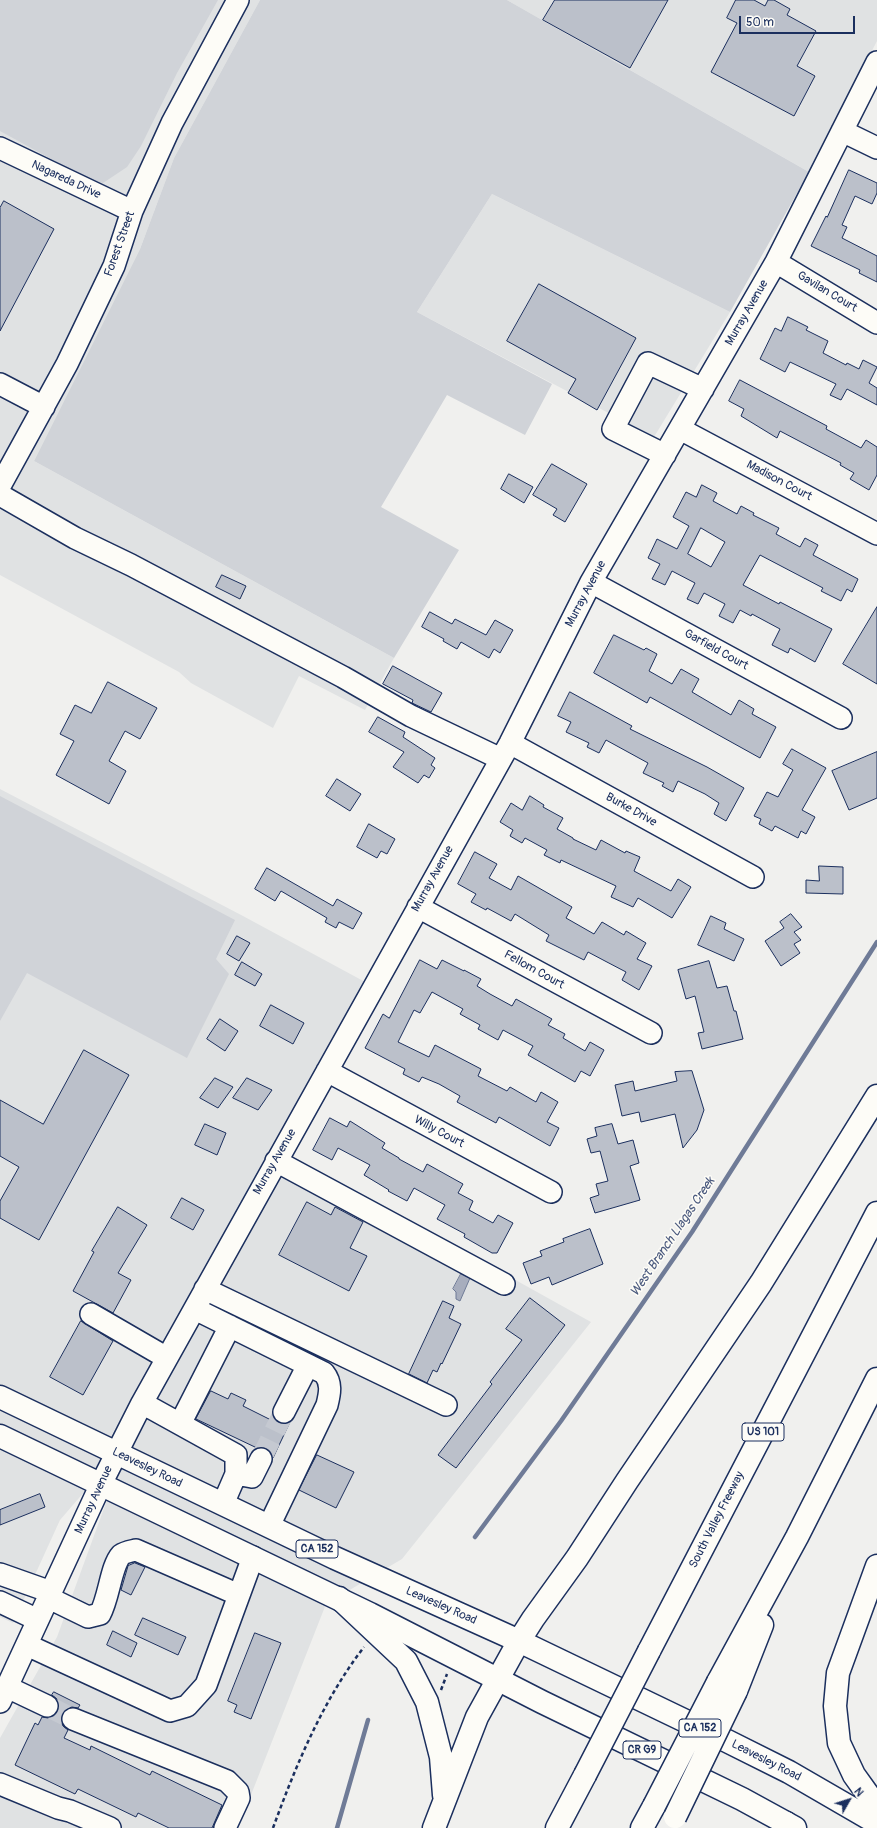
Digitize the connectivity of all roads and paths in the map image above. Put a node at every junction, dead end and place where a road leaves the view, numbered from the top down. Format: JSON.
{"nodes":[{"id":1,"x":238,"y":0,"type":"edge"},
{"id":2,"x":877,"y":62,"type":"edge"},
{"id":3,"x":842,"y":131,"type":"junction"},
{"id":4,"x":0,"y":148,"type":"edge"},
{"id":5,"x":877,"y":148,"type":"edge"},
{"id":6,"x":132,"y":211,"type":"junction"},
{"id":7,"x":776,"y":262,"type":"junction"},
{"id":8,"x":877,"y":322,"type":"edge"},
{"id":9,"x":0,"y":384,"type":"edge"},
{"id":10,"x":703,"y":389,"type":"junction"},
{"id":11,"x":44,"y":407,"type":"junction"},
{"id":12,"x":680,"y":428,"type":"junction"},
{"id":13,"x":665,"y":455,"type":"junction"},
{"id":14,"x":0,"y":486,"type":"edge"},
{"id":15,"x":0,"y":496,"type":"edge"},
{"id":16,"x":877,"y":534,"type":"edge"},
{"id":17,"x":591,"y":582,"type":"junction"},
{"id":18,"x":842,"y":718,"type":"dead end"},
{"id":19,"x":505,"y":751,"type":"junction"},
{"id":20,"x":753,"y":877,"type":"dead end"},
{"id":21,"x":418,"y":907,"type":"junction"},
{"id":22,"x":651,"y":1033,"type":"dead end"},
{"id":23,"x":327,"y":1071,"type":"junction"},
{"id":24,"x":877,"y":1096,"type":"edge"},
{"id":25,"x":276,"y":1161,"type":"junction"},
{"id":26,"x":550,"y":1192,"type":"dead end"},
{"id":27,"x":877,"y":1213,"type":"edge"},
{"id":28,"x":504,"y":1284,"type":"dead end"},
{"id":29,"x":205,"y":1289,"type":"junction"},
{"id":30,"x":195,"y":1309,"type":"junction"},
{"id":31,"x":91,"y":1314,"type":"dead end"},
{"id":32,"x":230,"y":1326,"type":"junction"},
{"id":33,"x":168,"y":1358,"type":"junction"},
{"id":34,"x":308,"y":1365,"type":"junction"},
{"id":35,"x":877,"y":1379,"type":"edge"},
{"id":36,"x":0,"y":1397,"type":"edge"},
{"id":37,"x":142,"y":1403,"type":"junction"},
{"id":38,"x":446,"y":1405,"type":"dead end"},
{"id":39,"x":284,"y":1412,"type":"tunnel mouth"},
{"id":40,"x":180,"y":1424,"type":"junction"},
{"id":41,"x":0,"y":1436,"type":"edge"},
{"id":42,"x":116,"y":1453,"type":"junction"},
{"id":43,"x":262,"y":1459,"type":"tunnel mouth"},
{"id":44,"x":236,"y":1474,"type":"junction"},
{"id":45,"x":101,"y":1484,"type":"junction"},
{"id":46,"x":222,"y":1504,"type":"junction"},
{"id":47,"x":269,"y":1526,"type":"junction"},
{"id":48,"x":253,"y":1557,"type":"junction"},
{"id":49,"x":877,"y":1566,"type":"edge"},
{"id":50,"x":0,"y":1574,"type":"edge"},
{"id":51,"x":50,"y":1595,"type":"junction"},
{"id":52,"x":239,"y":1595,"type":"junction"},
{"id":53,"x":339,"y":1598,"type":"junction"},
{"id":54,"x":0,"y":1602,"type":"edge"},
{"id":55,"x":38,"y":1620,"type":"junction"},
{"id":56,"x":376,"y":1633,"type":"junction"},
{"id":57,"x":519,"y":1641,"type":"junction"},
{"id":58,"x":27,"y":1645,"type":"junction"},
{"id":59,"x":455,"y":1658,"type":"junction"},
{"id":60,"x":497,"y":1680,"type":"junction"},
{"id":61,"x":727,"y":1686,"type":"junction"},
{"id":62,"x":437,"y":1692,"type":"dead end"},
{"id":63,"x":4,"y":1695,"type":"edge"},
{"id":64,"x":47,"y":1706,"type":"tunnel mouth"},
{"id":65,"x":73,"y":1718,"type":"tunnel mouth"},
{"id":66,"x":0,"y":1784,"type":"edge"},
{"id":67,"x":445,"y":1801,"type":"junction"},
{"id":68,"x":877,"y":1807,"type":"edge"},
{"id":69,"x":673,"y":1823,"type":"edge"},
{"id":70,"x":877,"y":1823,"type":"edge"},
{"id":71,"x":790,"y":1826,"type":"edge"},
{"id":72,"x":110,"y":1828,"type":"edge"},
{"id":73,"x":225,"y":1828,"type":"edge"},
{"id":74,"x":273,"y":1828,"type":"edge"},
{"id":75,"x":434,"y":1828,"type":"edge"},
{"id":76,"x":557,"y":1828,"type":"edge"},
{"id":77,"x":642,"y":1828,"type":"edge"}],
"edges":[{"from":1,"to":6,"type":"street","name":"Forest Street"},
{"from":2,"to":3,"type":"street","name":"Murray Avenue"},
{"from":3,"to":5,"type":"street"},
{"from":3,"to":7,"type":"street","name":"Murray Avenue"},
{"from":4,"to":6,"type":"street","name":"Nagareda Drive"},
{"from":6,"to":11,"type":"street","name":"Forest Street"},
{"from":7,"to":8,"type":"street","name":"Gavilan Court"},
{"from":7,"to":10,"type":"street","name":"Murray Avenue"},
{"from":9,"to":11,"type":"street"},
{"from":10,"to":12,"type":"street","name":"Murray Avenue"},
{"from":10,"to":13,"type":"street"},
{"from":11,"to":14,"type":"street","name":"Forest Street"},
{"from":12,"to":13,"type":"street","name":"Murray Avenue"},
{"from":12,"to":16,"type":"street","name":"Madison Court"},
{"from":13,"to":17,"type":"street","name":"Murray Avenue"},
{"from":15,"to":19,"type":"street","name":"Burke Drive"},
{"from":17,"to":18,"type":"street","name":"Garfield Court"},
{"from":17,"to":19,"type":"street","name":"Murray Avenue"},
{"from":19,"to":20,"type":"street","name":"Burke Drive"},
{"from":19,"to":21,"type":"street","name":"Murray Avenue"},
{"from":21,"to":22,"type":"street","name":"Fellom Court"},
{"from":21,"to":23,"type":"street","name":"Murray Avenue"},
{"from":23,"to":25,"type":"street","name":"Murray Avenue"},
{"from":23,"to":26,"type":"street","name":"Willy Court"},
{"from":24,"to":57,"type":"main road"},
{"from":25,"to":28,"type":"street"},
{"from":25,"to":29,"type":"street","name":"Murray Avenue"},
{"from":27,"to":76,"type":"main road","name":"South Valley Freeway","number":"US 101","bridge":true},
{"from":29,"to":30,"type":"street","name":"Murray Avenue"},
{"from":29,"to":38,"type":"street"},
{"from":30,"to":32,"type":"street"},
{"from":30,"to":33,"type":"street","name":"Murray Avenue"},
{"from":31,"to":33,"type":"street"},
{"from":32,"to":34,"type":"street"},
{"from":32,"to":40,"type":"street"},
{"from":33,"to":37,"type":"street","name":"Murray Avenue"},
{"from":34,"to":39,"type":"street"},
{"from":34,"to":47,"type":"street"},
{"from":35,"to":61,"type":"main road"},
{"from":36,"to":42,"type":"main road","name":"Leavesley Road","number":"CA 152"},
{"from":37,"to":40,"type":"street"},
{"from":37,"to":42,"type":"street","name":"Murray Avenue"},
{"from":40,"to":44,"type":"street"},
{"from":41,"to":45,"type":"main road","number":"CA 152"},
{"from":42,"to":45,"type":"street","name":"Murray Avenue"},
{"from":42,"to":46,"type":"main road","name":"Leavesley Road","number":"CA 152"},
{"from":43,"to":44,"type":"street"},
{"from":44,"to":46,"type":"street"},
{"from":45,"to":48,"type":"main road","number":"CA 152"},
{"from":45,"to":51,"type":"street","name":"Murray Avenue"},
{"from":46,"to":47,"type":"main road","name":"Leavesley Road","number":"CA 152"},
{"from":47,"to":57,"type":"main road","name":"Leavesley Road","number":"CA 152"},
{"from":48,"to":52,"type":"street"},
{"from":48,"to":53,"type":"main road","number":"CA 152"},
{"from":49,"to":68,"type":"main road"},
{"from":50,"to":51,"type":"street"},
{"from":51,"to":52,"type":"street"},
{"from":51,"to":55,"type":"street","name":"Murray Avenue"},
{"from":52,"to":58,"type":"street"},
{"from":53,"to":56,"type":"main road","number":"CA 152"},
{"from":53,"to":59,"type":"main road","number":"CR G9"},
{"from":54,"to":55,"type":"street"},
{"from":55,"to":58,"type":"street","name":"Murray Avenue"},
{"from":56,"to":67,"type":"main road","number":"CA 152"},
{"from":56,"to":74,"type":"path"},
{"from":57,"to":60,"type":"main road"},
{"from":57,"to":70,"type":"main road","name":"Leavesley Road","number":"CA 152"},
{"from":58,"to":63,"type":"street","name":"Murray Avenue"},
{"from":59,"to":60,"type":"main road","number":"CR G9"},
{"from":59,"to":62,"type":"path"},
{"from":60,"to":67,"type":"main road"},
{"from":60,"to":71,"type":"main road","number":"CR G9"},
{"from":61,"to":69,"type":"main road","bridge":true},
{"from":61,"to":77,"type":"main road","bridge":true},
{"from":63,"to":64,"type":"street"},
{"from":65,"to":73,"type":"street"},
{"from":66,"to":72,"type":"street"},
{"from":67,"to":75,"type":"main road","number":"CA 152"}]}
